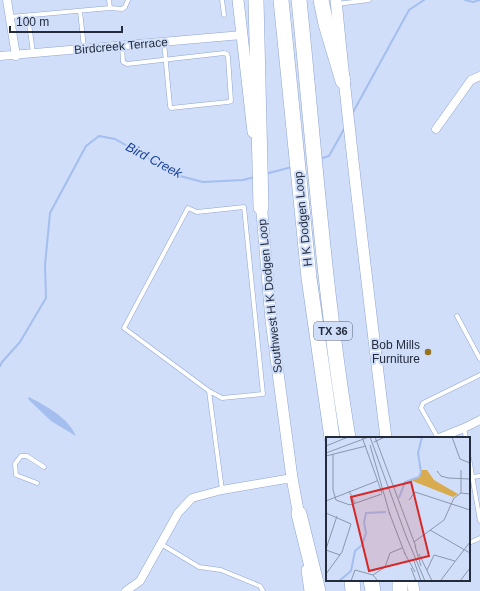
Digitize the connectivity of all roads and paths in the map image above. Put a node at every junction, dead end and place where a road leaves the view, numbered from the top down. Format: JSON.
{"nodes":[{"id":1,"x":8,"y":0,"type":"edge"},
{"id":2,"x":109,"y":0,"type":"edge"},
{"id":3,"x":128,"y":0,"type":"edge"},
{"id":4,"x":222,"y":0,"type":"edge"},
{"id":5,"x":238,"y":0,"type":"edge"},
{"id":6,"x":256,"y":0,"type":"edge"},
{"id":7,"x":281,"y":0,"type":"edge"},
{"id":8,"x":300,"y":0,"type":"edge"},
{"id":9,"x":321,"y":0,"type":"edge"},
{"id":10,"x":368,"y":0,"type":"edge"},
{"id":11,"x":336,"y":2,"type":"edge"},
{"id":12,"x":110,"y":8,"type":"junction"},
{"id":13,"x":80,"y":11,"type":"junction"},
{"id":14,"x":224,"y":15,"type":"dead end"},
{"id":15,"x":28,"y":16,"type":"junction"},
{"id":16,"x":10,"y":17,"type":"junction"},
{"id":17,"x":242,"y":35,"type":"junction"},
{"id":18,"x":164,"y":42,"type":"junction"},
{"id":19,"x":122,"y":46,"type":"junction"},
{"id":20,"x":84,"y":49,"type":"junction"},
{"id":21,"x":33,"y":54,"type":"junction"},
{"id":22,"x":0,"y":56,"type":"edge"},
{"id":23,"x":16,"y":56,"type":"junction"},
{"id":24,"x":166,"y":60,"type":"junction"},
{"id":25,"x":480,"y":76,"type":"edge"},
{"id":26,"x":343,"y":81,"type":"junction"},
{"id":27,"x":256,"y":127,"type":"junction"},
{"id":28,"x":436,"y":129,"type":"dead end"},
{"id":29,"x":261,"y":207,"type":"joint"},
{"id":30,"x":457,"y":316,"type":"dead end"},
{"id":31,"x":480,"y":359,"type":"edge"},
{"id":32,"x":480,"y":375,"type":"edge"},
{"id":33,"x":210,"y":391,"type":"junction"},
{"id":34,"x":480,"y":420,"type":"edge"},
{"id":35,"x":464,"y":428,"type":"junction"},
{"id":36,"x":332,"y":437,"type":"edge"},
{"id":37,"x":348,"y":437,"type":"edge"},
{"id":38,"x":386,"y":437,"type":"edge"},
{"id":39,"x":438,"y":437,"type":"edge"},
{"id":40,"x":442,"y":437,"type":"edge"},
{"id":41,"x":466,"y":437,"type":"edge"},
{"id":42,"x":470,"y":464,"type":"edge"},
{"id":43,"x":44,"y":467,"type":"dead end"},
{"id":44,"x":480,"y":476,"type":"edge"},
{"id":45,"x":472,"y":477,"type":"junction"},
{"id":46,"x":292,"y":478,"type":"junction"},
{"id":47,"x":37,"y":483,"type":"dead end"},
{"id":48,"x":222,"y":490,"type":"junction"},
{"id":49,"x":298,"y":514,"type":"junction"},
{"id":50,"x":480,"y":521,"type":"edge"},
{"id":51,"x":480,"y":538,"type":"edge"},
{"id":52,"x":470,"y":543,"type":"edge"},
{"id":53,"x":161,"y":544,"type":"junction"},
{"id":54,"x":352,"y":581,"type":"edge"},
{"id":55,"x":371,"y":581,"type":"edge"},
{"id":56,"x":412,"y":581,"type":"edge"},
{"id":57,"x":126,"y":591,"type":"edge"},
{"id":58,"x":263,"y":591,"type":"edge"},
{"id":59,"x":310,"y":591,"type":"edge"},
{"id":60,"x":318,"y":591,"type":"edge"},
{"id":61,"x":353,"y":591,"type":"edge"},
{"id":62,"x":373,"y":591,"type":"edge"},
{"id":63,"x":414,"y":591,"type":"edge"}],
"edges":[{"from":1,"to":16,"type":"street"},
{"from":2,"to":12,"type":"lane"},
{"from":3,"to":12,"type":"lane"},
{"from":4,"to":14,"type":"lane"},
{"from":5,"to":17,"type":"main road"},
{"from":6,"to":27,"type":"highway"},
{"from":7,"to":36,"type":"highway","name":"H K Dodgen Loop","number":"TX 36"},
{"from":8,"to":37,"type":"highway","name":"H K Dodgen Loop","number":"TX 36"},
{"from":9,"to":26,"type":"highway"},
{"from":10,"to":11,"type":"lane"},
{"from":11,"to":26,"type":"main road"},
{"from":12,"to":13,"type":"lane"},
{"from":13,"to":15,"type":"lane"},
{"from":13,"to":20,"type":"lane"},
{"from":15,"to":16,"type":"lane"},
{"from":15,"to":21,"type":"lane"},
{"from":16,"to":23,"type":"street"},
{"from":17,"to":18,"type":"street","name":"Birdcreek Terrace"},
{"from":17,"to":27,"type":"main road"},
{"from":18,"to":19,"type":"street","name":"Birdcreek Terrace"},
{"from":18,"to":24,"type":"lane"},
{"from":19,"to":20,"type":"street","name":"Birdcreek Terrace"},
{"from":19,"to":24,"type":"lane"},
{"from":20,"to":21,"type":"street","name":"Birdcreek Terrace"},
{"from":21,"to":23,"type":"street","name":"Birdcreek Terrace"},
{"from":22,"to":23,"type":"street","name":"Birdcreek Terrace"},
{"from":24,"to":24,"type":"lane"},
{"from":25,"to":28,"type":"street"},
{"from":26,"to":38,"type":"main road"},
{"from":27,"to":29,"type":"highway"},
{"from":29,"to":46,"type":"main road","name":"Southwest H K Dodgen Loop"},
{"from":30,"to":31,"type":"lane"},
{"from":32,"to":39,"type":"lane"},
{"from":33,"to":33,"type":"lane"},
{"from":33,"to":48,"type":"lane"},
{"from":34,"to":35,"type":"street"},
{"from":35,"to":40,"type":"street"},
{"from":35,"to":41,"type":"lane"},
{"from":42,"to":45,"type":"lane"},
{"from":43,"to":47,"type":"lane"},
{"from":44,"to":45,"type":"lane"},
{"from":45,"to":50,"type":"lane"},
{"from":46,"to":48,"type":"street"},
{"from":46,"to":49,"type":"main road","name":"Southwest H K Dodgen Loop"},
{"from":48,"to":53,"type":"street"},
{"from":49,"to":59,"type":"main road","name":"Southwest H K Dodgen Loop"},
{"from":49,"to":60,"type":"highway"},
{"from":51,"to":52,"type":"lane"},
{"from":53,"to":57,"type":"street"},
{"from":53,"to":58,"type":"lane"},
{"from":54,"to":61,"type":"highway"},
{"from":55,"to":62,"type":"highway"},
{"from":56,"to":63,"type":"main road"}]}
